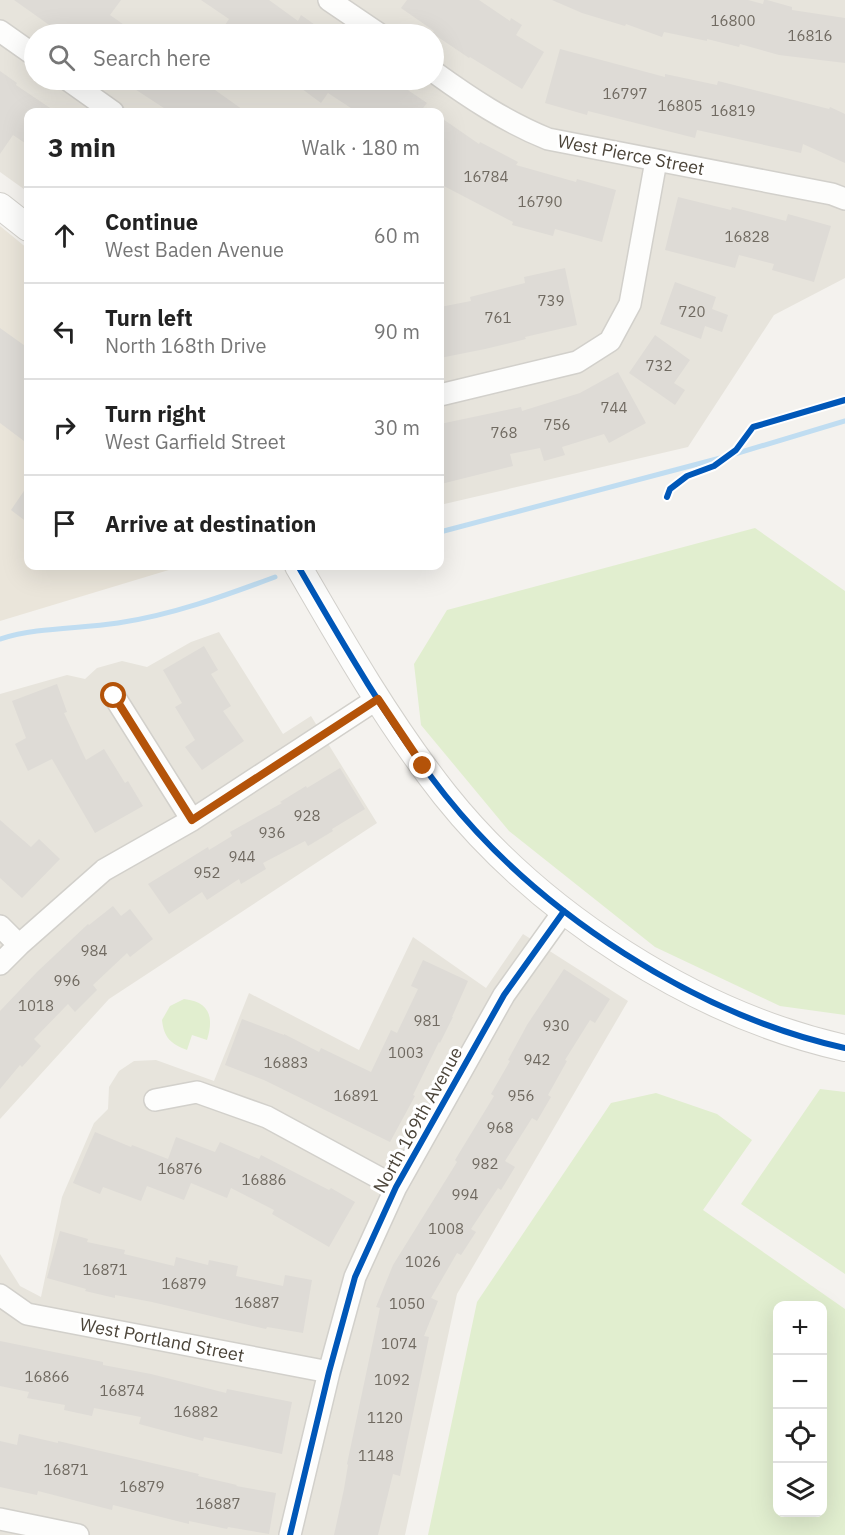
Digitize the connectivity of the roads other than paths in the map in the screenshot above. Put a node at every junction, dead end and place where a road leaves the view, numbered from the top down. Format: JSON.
{"nodes":[{"id":1,"x":329,"y":0,"type":"edge"},
{"id":2,"x":364,"y":24,"type":"edge"},
{"id":3,"x":0,"y":31,"type":"edge"},
{"id":4,"x":24,"y":48,"type":"edge"},
{"id":5,"x":444,"y":79,"type":"edge"},
{"id":6,"x":82,"y":90,"type":"edge"},
{"id":7,"x":107,"y":108,"type":"edge"},
{"id":8,"x":656,"y":161,"type":"junction"},
{"id":9,"x":845,"y":199,"type":"edge"},
{"id":10,"x":0,"y":206,"type":"edge"},
{"id":11,"x":24,"y":225,"type":"edge"},
{"id":12,"x":444,"y":394,"type":"edge"},
{"id":13,"x":302,"y":572,"type":"edge"},
{"id":14,"x":114,"y":696,"type":"dead end"},
{"id":15,"x":378,"y":699,"type":"junction"},
{"id":16,"x":192,"y":820,"type":"junction"},
{"id":17,"x":564,"y":911,"type":"junction"},
{"id":18,"x":0,"y":926,"type":"edge"},
{"id":19,"x":19,"y":945,"type":"junction"},
{"id":20,"x":0,"y":964,"type":"edge"},
{"id":21,"x":845,"y":1048,"type":"edge"},
{"id":22,"x":155,"y":1100,"type":"dead end"},
{"id":23,"x":396,"y":1187,"type":"junction"},
{"id":24,"x":0,"y":1295,"type":"edge"},
{"id":25,"x":329,"y":1372,"type":"junction"},
{"id":26,"x":0,"y":1519,"type":"edge"},
{"id":27,"x":78,"y":1535,"type":"edge"},
{"id":28,"x":290,"y":1535,"type":"edge"}],
"edges":[{"from":1,"to":2,"type":"street"},
{"from":3,"to":4,"type":"street"},
{"from":5,"to":8,"type":"street","name":"West Pierce Street"},
{"from":6,"to":7,"type":"street"},
{"from":8,"to":9,"type":"street","name":"West Pierce Street"},
{"from":8,"to":12,"type":"street"},
{"from":10,"to":11,"type":"street"},
{"from":13,"to":15,"type":"street"},
{"from":14,"to":16,"type":"street"},
{"from":15,"to":16,"type":"street"},
{"from":15,"to":17,"type":"street"},
{"from":16,"to":19,"type":"street"},
{"from":17,"to":21,"type":"street"},
{"from":17,"to":23,"type":"street","name":"North 169th Avenue"},
{"from":18,"to":19,"type":"street"},
{"from":19,"to":20,"type":"street"},
{"from":22,"to":23,"type":"street"},
{"from":23,"to":25,"type":"street","name":"North 169th Avenue"},
{"from":24,"to":25,"type":"street","name":"West Portland Street"},
{"from":25,"to":28,"type":"street","name":"North 169th Avenue"},
{"from":26,"to":27,"type":"street"}]}
